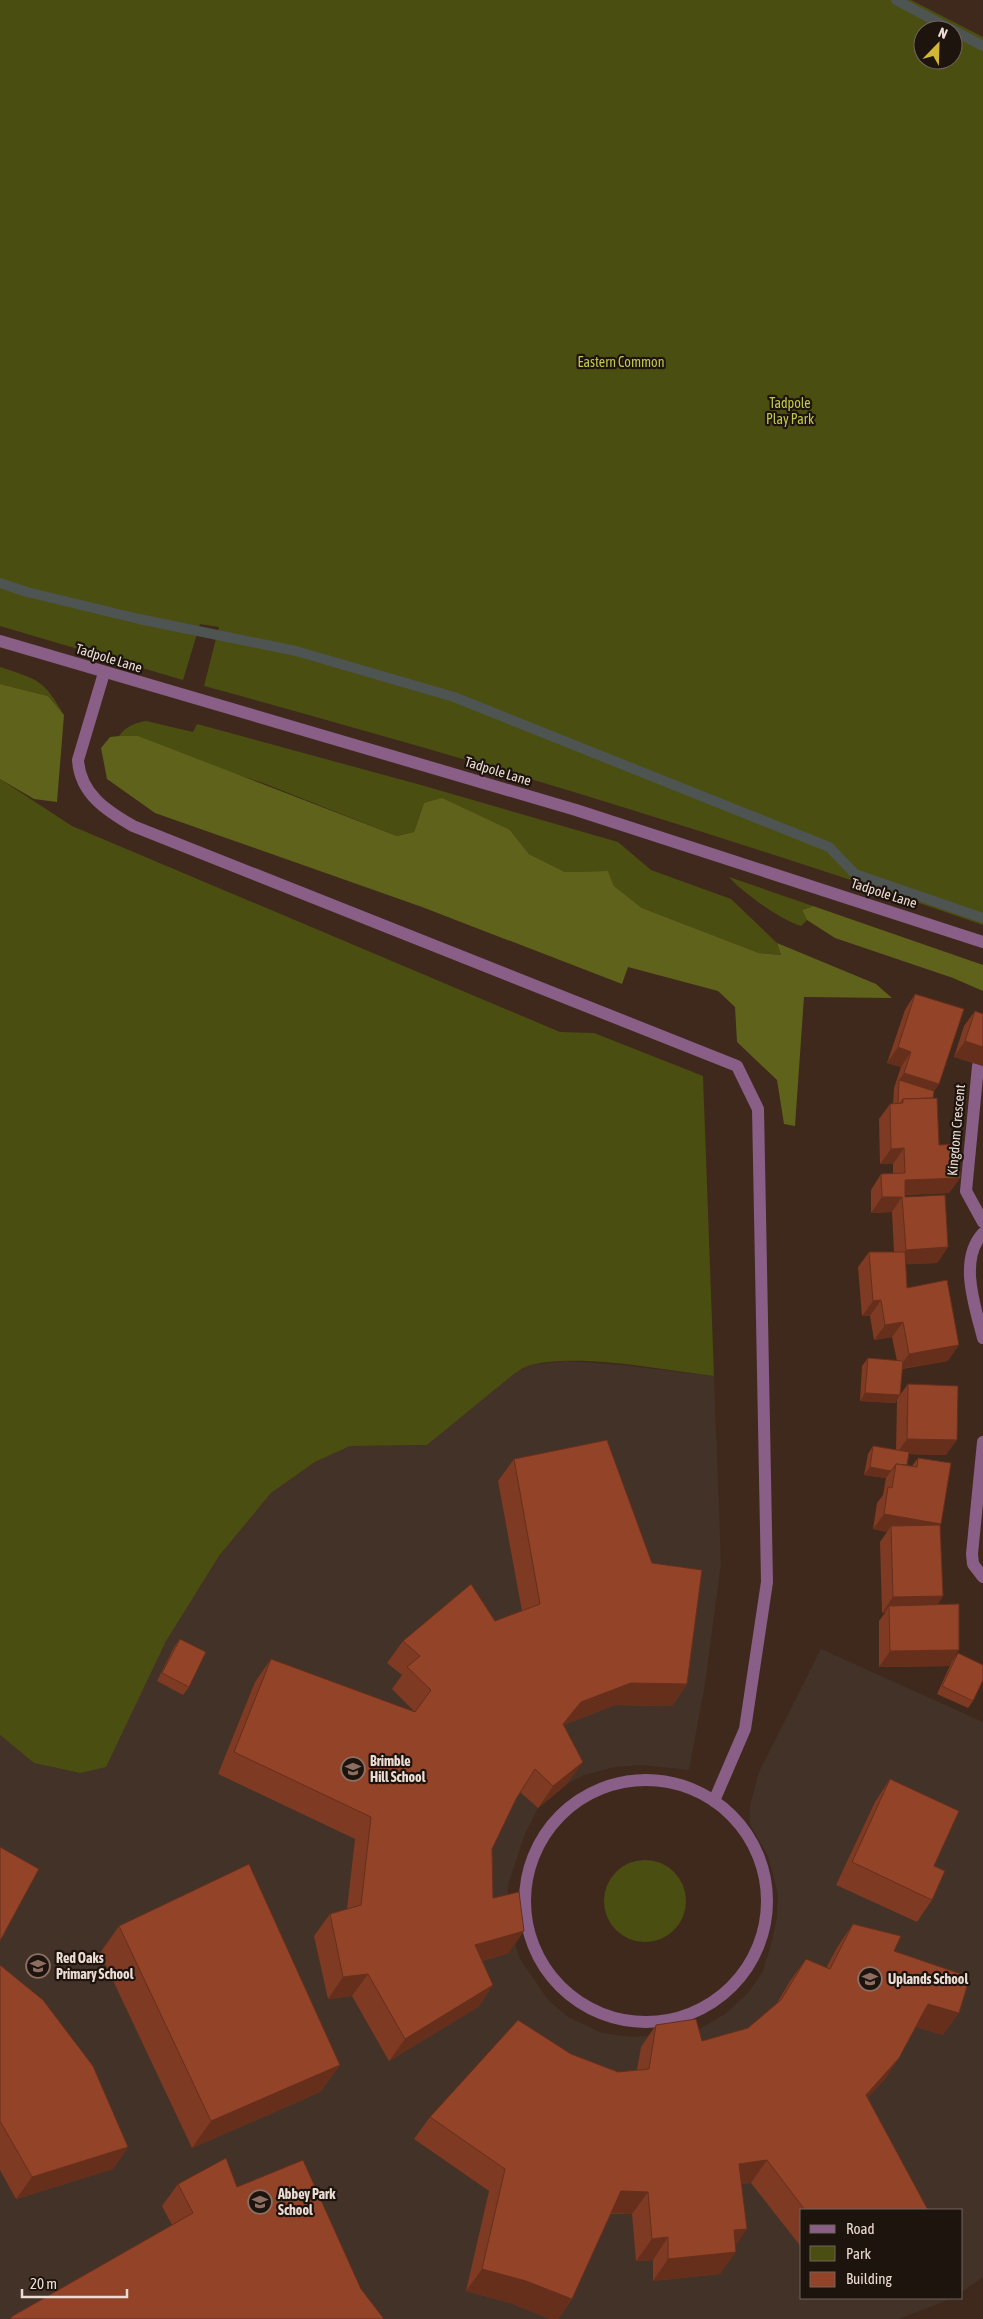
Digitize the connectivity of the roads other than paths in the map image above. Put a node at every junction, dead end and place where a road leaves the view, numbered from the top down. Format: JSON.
{"nodes":[{"id":1,"x":0,"y":641,"type":"edge"},
{"id":2,"x":104,"y":673,"type":"junction"},
{"id":3,"x":983,"y":942,"type":"edge"},
{"id":4,"x":978,"y":1066,"type":"dead end"},
{"id":5,"x":983,"y":1222,"type":"edge"},
{"id":6,"x":983,"y":1233,"type":"edge"},
{"id":7,"x":983,"y":1338,"type":"edge"},
{"id":8,"x":983,"y":1442,"type":"edge"},
{"id":9,"x":983,"y":1577,"type":"edge"},
{"id":10,"x":714,"y":1801,"type":"junction"}],
"edges":[{"from":1,"to":2,"type":"street","name":"Tadpole Lane"},
{"from":2,"to":3,"type":"street","name":"Tadpole Lane"},
{"from":2,"to":10,"type":"street"},
{"from":4,"to":5,"type":"street","name":"Kingdom Crescent"},
{"from":6,"to":7,"type":"street"},
{"from":8,"to":9,"type":"street"},
{"from":10,"to":10,"type":"street"}]}
